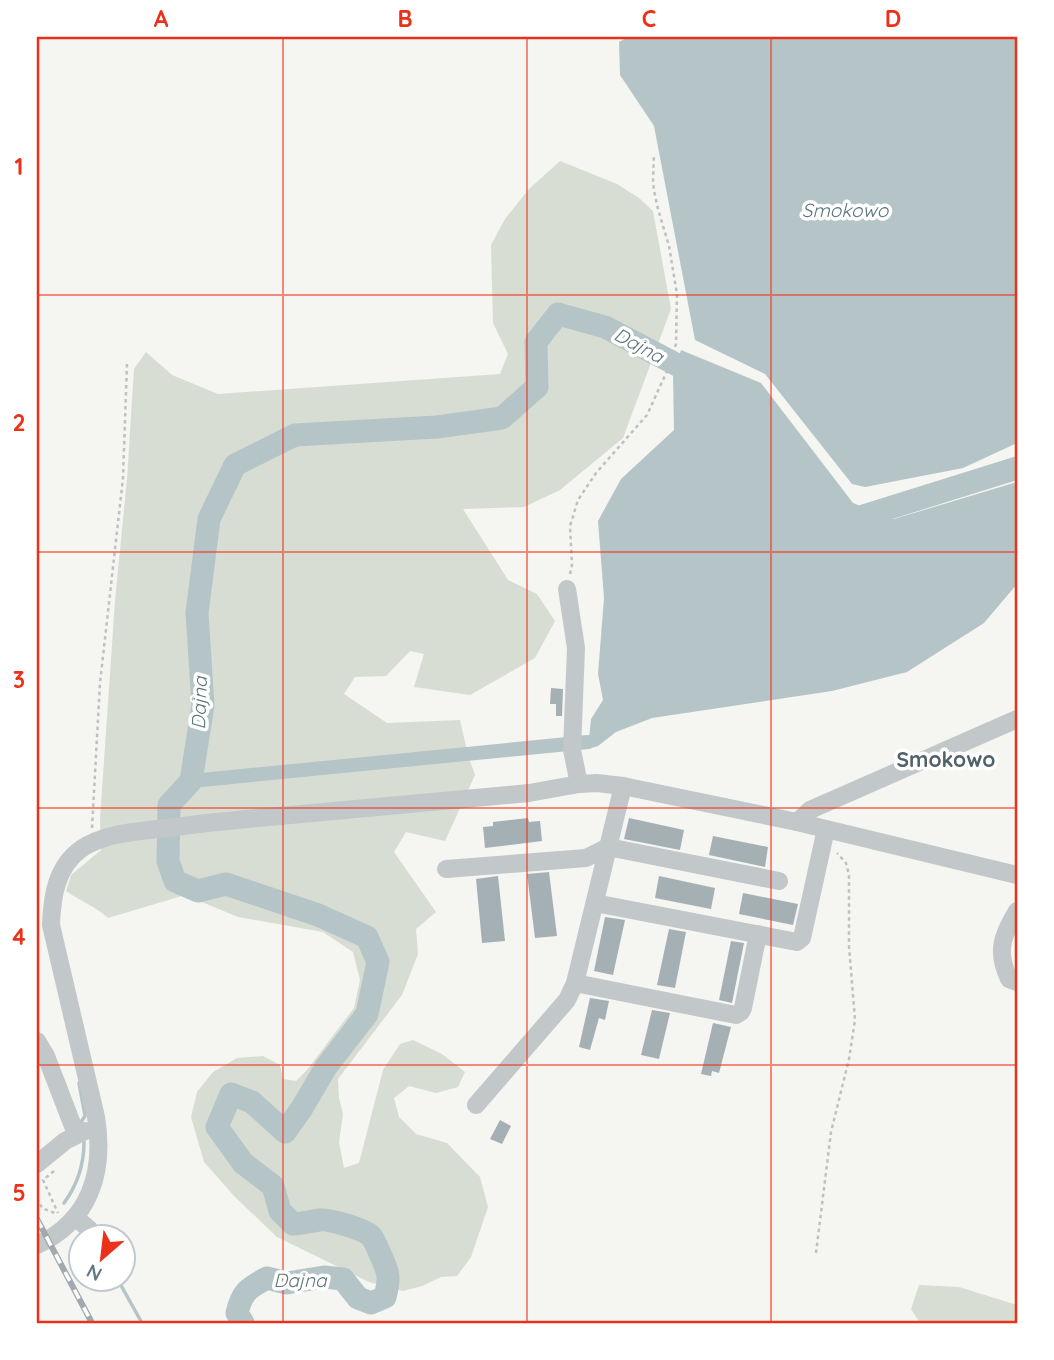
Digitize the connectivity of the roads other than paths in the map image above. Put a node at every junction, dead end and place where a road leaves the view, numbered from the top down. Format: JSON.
{"nodes":[{"id":1,"x":567,"y":589,"type":"road end"},
{"id":2,"x":1017,"y":719,"type":"edge"},
{"id":3,"x":579,"y":784,"type":"junction"},
{"id":4,"x":623,"y":786,"type":"junction"},
{"id":5,"x":797,"y":822,"type":"junction"},
{"id":6,"x":825,"y":836,"type":"junction"},
{"id":7,"x":608,"y":847,"type":"junction"},
{"id":8,"x":446,"y":869,"type":"dead end"},
{"id":9,"x":1017,"y":875,"type":"edge"},
{"id":10,"x":779,"y":881,"type":"dead end"},
{"id":11,"x":594,"y":903,"type":"junction"},
{"id":12,"x":1017,"y":912,"type":"edge"},
{"id":13,"x":44,"y":927,"type":"edge"},
{"id":14,"x":758,"y":934,"type":"junction"},
{"id":15,"x":1017,"y":982,"type":"edge"},
{"id":16,"x":575,"y":983,"type":"junction"},
{"id":17,"x":37,"y":1041,"type":"edge"},
{"id":18,"x":476,"y":1105,"type":"dead end"},
{"id":19,"x":98,"y":1129,"type":"junction"},
{"id":20,"x":76,"y":1134,"type":"junction"},
{"id":21,"x":40,"y":1172,"type":"edge"},
{"id":22,"x":66,"y":1216,"type":"junction"},
{"id":23,"x":80,"y":1224,"type":"edge"},
{"id":24,"x":37,"y":1245,"type":"edge"}],
"edges":[{"from":1,"to":3,"type":"street"},
{"from":2,"to":5,"type":"street"},
{"from":3,"to":4,"type":"street"},
{"from":3,"to":13,"type":"street"},
{"from":4,"to":5,"type":"street"},
{"from":4,"to":7,"type":"street"},
{"from":5,"to":6,"type":"street"},
{"from":6,"to":9,"type":"street"},
{"from":6,"to":14,"type":"street"},
{"from":7,"to":8,"type":"street"},
{"from":7,"to":10,"type":"street"},
{"from":7,"to":11,"type":"street"},
{"from":11,"to":14,"type":"street"},
{"from":11,"to":16,"type":"street"},
{"from":12,"to":15,"type":"street"},
{"from":13,"to":19,"type":"street"},
{"from":14,"to":16,"type":"street"},
{"from":16,"to":18,"type":"street"},
{"from":17,"to":20,"type":"street"},
{"from":19,"to":20,"type":"street"},
{"from":19,"to":22,"type":"street"},
{"from":20,"to":21,"type":"street"},
{"from":22,"to":23,"type":"street"},
{"from":22,"to":24,"type":"street"}]}
